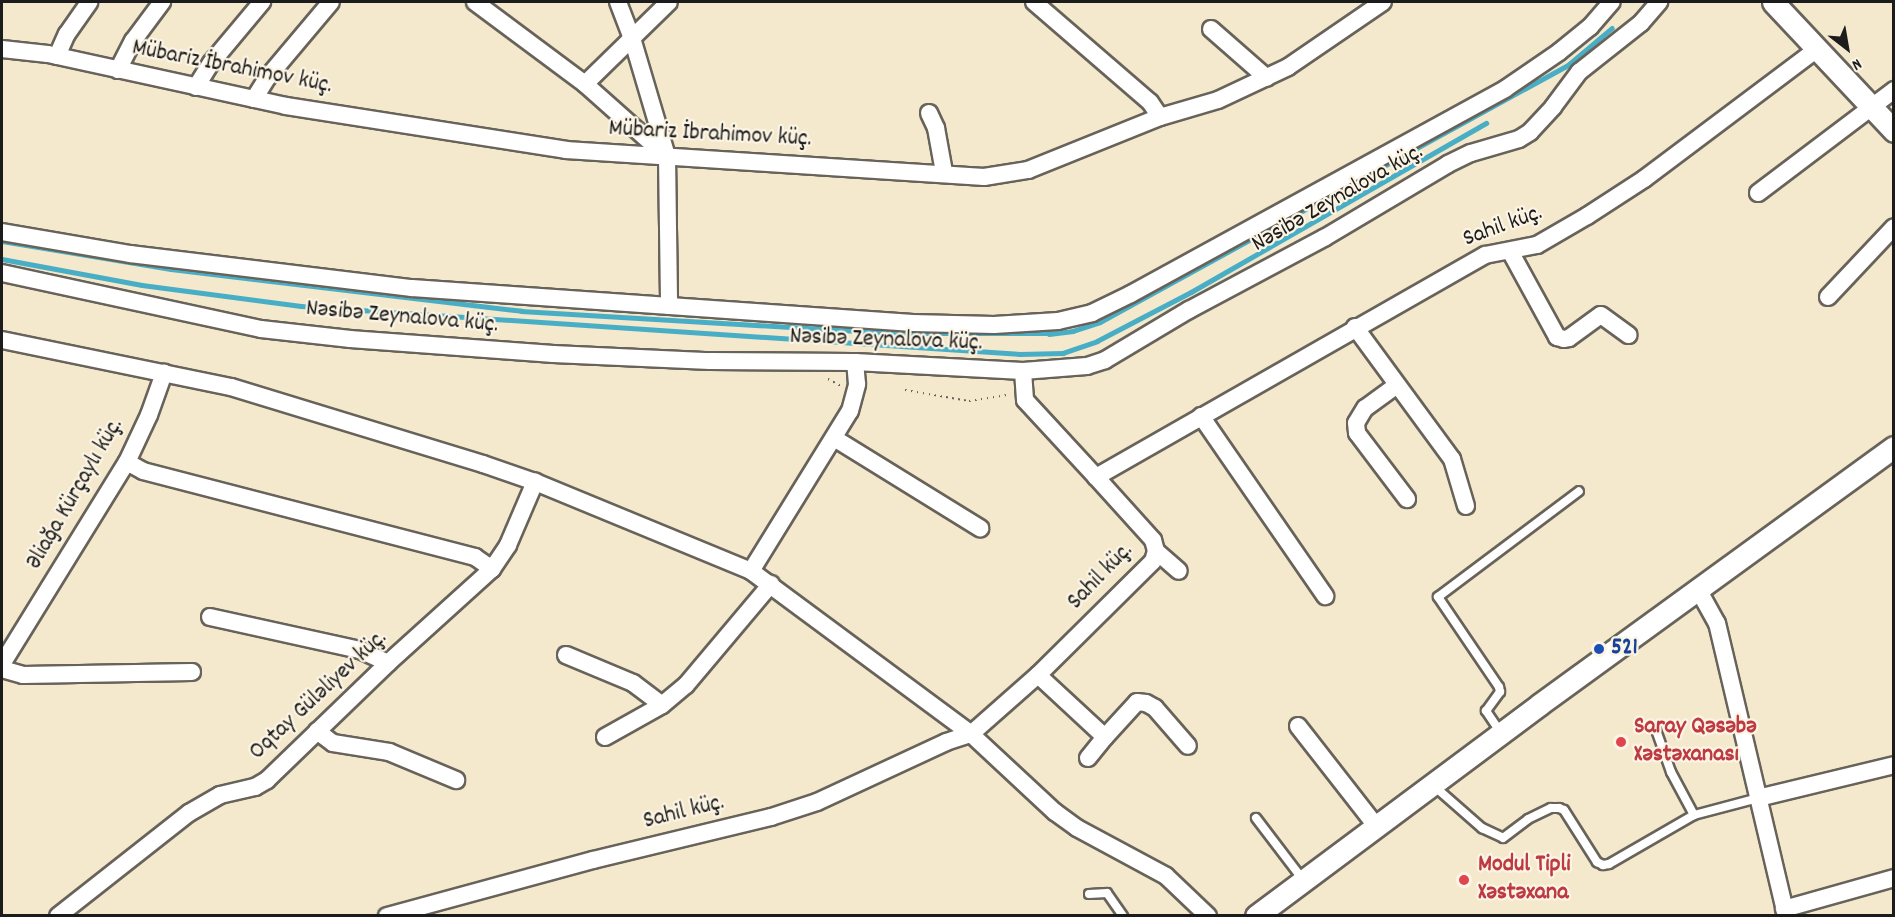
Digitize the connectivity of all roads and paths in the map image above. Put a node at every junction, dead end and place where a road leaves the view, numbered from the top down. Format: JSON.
{"nodes":[{"id":1,"x":89,"y":2,"type":"edge"},
{"id":2,"x":162,"y":2,"type":"edge"},
{"id":3,"x":262,"y":2,"type":"edge"},
{"id":4,"x":331,"y":2,"type":"edge"},
{"id":5,"x":475,"y":2,"type":"edge"},
{"id":6,"x":618,"y":2,"type":"edge"},
{"id":7,"x":669,"y":2,"type":"edge"},
{"id":8,"x":1034,"y":2,"type":"edge"},
{"id":9,"x":1383,"y":2,"type":"edge"},
{"id":10,"x":1612,"y":2,"type":"edge"},
{"id":11,"x":1659,"y":2,"type":"edge"},
{"id":12,"x":1779,"y":3,"type":"edge"},
{"id":13,"x":1211,"y":29,"type":"dead end"},
{"id":14,"x":632,"y":38,"type":"junction"},
{"id":15,"x":2,"y":49,"type":"edge"},
{"id":16,"x":1816,"y":50,"type":"junction"},
{"id":17,"x":57,"y":56,"type":"junction"},
{"id":18,"x":118,"y":70,"type":"junction"},
{"id":19,"x":1267,"y":78,"type":"junction"},
{"id":20,"x":585,"y":84,"type":"junction"},
{"id":21,"x":196,"y":87,"type":"junction"},
{"id":22,"x":1893,"y":90,"type":"edge"},
{"id":23,"x":254,"y":99,"type":"junction"},
{"id":24,"x":1871,"y":108,"type":"junction"},
{"id":25,"x":929,"y":113,"type":"dead end"},
{"id":26,"x":1160,"y":117,"type":"junction"},
{"id":27,"x":1893,"y":131,"type":"edge"},
{"id":28,"x":667,"y":156,"type":"junction"},
{"id":29,"x":944,"y":172,"type":"junction"},
{"id":30,"x":1758,"y":193,"type":"dead end"},
{"id":31,"x":1893,"y":227,"type":"edge"},
{"id":32,"x":2,"y":232,"type":"edge"},
{"id":33,"x":1510,"y":251,"type":"junction"},
{"id":34,"x":2,"y":273,"type":"edge"},
{"id":35,"x":1828,"y":297,"type":"dead end"},
{"id":36,"x":669,"y":306,"type":"junction"},
{"id":37,"x":1355,"y":327,"type":"junction"},
{"id":38,"x":1629,"y":335,"type":"dead end"},
{"id":39,"x":2,"y":340,"type":"edge"},
{"id":40,"x":855,"y":362,"type":"junction"},
{"id":41,"x":1023,"y":371,"type":"junction"},
{"id":42,"x":164,"y":373,"type":"junction"},
{"id":43,"x":1397,"y":385,"type":"junction"},
{"id":44,"x":905,"y":390,"type":"dead end"},
{"id":45,"x":1023,"y":392,"type":"junction"},
{"id":46,"x":1201,"y":416,"type":"junction"},
{"id":47,"x":834,"y":438,"type":"junction"},
{"id":48,"x":1893,"y":447,"type":"edge"},
{"id":49,"x":127,"y":462,"type":"junction"},
{"id":50,"x":1096,"y":477,"type":"junction"},
{"id":51,"x":535,"y":482,"type":"junction"},
{"id":52,"x":1580,"y":491,"type":"dead end"},
{"id":53,"x":1407,"y":499,"type":"dead end"},
{"id":54,"x":1466,"y":506,"type":"dead end"},
{"id":55,"x":980,"y":528,"type":"dead end"},
{"id":56,"x":1156,"y":551,"type":"junction"},
{"id":57,"x":492,"y":569,"type":"junction"},
{"id":58,"x":752,"y":571,"type":"junction"},
{"id":59,"x":1179,"y":572,"type":"dead end"},
{"id":60,"x":771,"y":584,"type":"junction"},
{"id":61,"x":1699,"y":591,"type":"junction"},
{"id":62,"x":1325,"y":596,"type":"dead end"},
{"id":63,"x":210,"y":617,"type":"dead end"},
{"id":64,"x":566,"y":655,"type":"dead end"},
{"id":65,"x":388,"y":663,"type":"junction"},
{"id":66,"x":2,"y":664,"type":"edge"},
{"id":67,"x":2,"y":669,"type":"edge"},
{"id":68,"x":192,"y":672,"type":"dead end"},
{"id":69,"x":1038,"y":675,"type":"junction"},
{"id":70,"x":662,"y":705,"type":"junction"},
{"id":71,"x":1299,"y":726,"type":"dead end"},
{"id":72,"x":1656,"y":730,"type":"dead end"},
{"id":73,"x":317,"y":731,"type":"junction"},
{"id":74,"x":971,"y":734,"type":"junction"},
{"id":75,"x":1501,"y":734,"type":"junction"},
{"id":76,"x":605,"y":737,"type":"dead end"},
{"id":77,"x":1105,"y":737,"type":"junction"},
{"id":78,"x":1188,"y":746,"type":"dead end"},
{"id":79,"x":1088,"y":758,"type":"dead end"},
{"id":80,"x":1893,"y":765,"type":"edge"},
{"id":81,"x":456,"y":780,"type":"dead end"},
{"id":82,"x":1434,"y":785,"type":"junction"},
{"id":83,"x":1758,"y":798,"type":"junction"},
{"id":84,"x":1694,"y":815,"type":"junction"},
{"id":85,"x":1256,"y":818,"type":"dead end"},
{"id":86,"x":1377,"y":827,"type":"junction"},
{"id":87,"x":1893,"y":878,"type":"edge"},
{"id":88,"x":1304,"y":882,"type":"junction"},
{"id":89,"x":1089,"y":894,"type":"dead end"},
{"id":90,"x":1785,"y":912,"type":"edge"},
{"id":91,"x":58,"y":915,"type":"edge"},
{"id":92,"x":387,"y":915,"type":"edge"},
{"id":93,"x":1122,"y":915,"type":"edge"},
{"id":94,"x":1208,"y":915,"type":"edge"},
{"id":95,"x":1256,"y":915,"type":"edge"}],
"edges":[{"from":1,"to":17,"type":"street"},
{"from":2,"to":18,"type":"street"},
{"from":3,"to":21,"type":"street"},
{"from":4,"to":23,"type":"street"},
{"from":5,"to":20,"type":"street"},
{"from":6,"to":14,"type":"street"},
{"from":7,"to":14,"type":"street"},
{"from":8,"to":26,"type":"street"},
{"from":9,"to":19,"type":"street","name":"Mübariz İbrahimov küç."},
{"from":10,"to":36,"type":"street"},
{"from":11,"to":41,"type":"street","name":"Nəsibə Zeynalova küç."},
{"from":12,"to":16,"type":"street"},
{"from":13,"to":19,"type":"street"},
{"from":14,"to":20,"type":"street"},
{"from":14,"to":28,"type":"street"},
{"from":15,"to":17,"type":"street","name":"Mübariz İbrahimov küç."},
{"from":16,"to":24,"type":"street"},
{"from":16,"to":33,"type":"street","name":"Sahil küç."},
{"from":17,"to":18,"type":"street","name":"Mübariz İbrahimov küç."},
{"from":18,"to":21,"type":"street","name":"Mübariz İbrahimov küç."},
{"from":19,"to":26,"type":"street","name":"Mübariz İbrahimov küç."},
{"from":20,"to":28,"type":"street"},
{"from":21,"to":23,"type":"street","name":"Mübariz İbrahimov küç."},
{"from":22,"to":24,"type":"street"},
{"from":23,"to":28,"type":"street","name":"Mübariz İbrahimov küç."},
{"from":24,"to":27,"type":"street"},
{"from":24,"to":30,"type":"street"},
{"from":25,"to":29,"type":"street"},
{"from":26,"to":29,"type":"street","name":"Mübariz İbrahimov küç."},
{"from":28,"to":29,"type":"street","name":"Mübariz İbrahimov küç."},
{"from":28,"to":36,"type":"street"},
{"from":31,"to":35,"type":"street"},
{"from":32,"to":36,"type":"street"},
{"from":33,"to":37,"type":"street","name":"Sahil küç."},
{"from":33,"to":38,"type":"street"},
{"from":34,"to":40,"type":"street","name":"Nəsibə Zeynalova küç."},
{"from":37,"to":43,"type":"street"},
{"from":37,"to":46,"type":"street","name":"Sahil küç."},
{"from":39,"to":42,"type":"street"},
{"from":40,"to":41,"type":"street","name":"Nəsibə Zeynalova küç."},
{"from":40,"to":47,"type":"street"},
{"from":41,"to":45,"type":"street"},
{"from":42,"to":49,"type":"street","name":"Əliağa Kürçaylı küç."},
{"from":42,"to":51,"type":"street"},
{"from":43,"to":53,"type":"street"},
{"from":43,"to":54,"type":"street"},
{"from":44,"to":45,"type":"path"},
{"from":45,"to":50,"type":"street"},
{"from":46,"to":50,"type":"street","name":"Sahil küç."},
{"from":46,"to":62,"type":"street"},
{"from":47,"to":55,"type":"street"},
{"from":47,"to":58,"type":"street"},
{"from":48,"to":61,"type":"street"},
{"from":49,"to":57,"type":"street"},
{"from":49,"to":66,"type":"street","name":"Əliağa Kürçaylı küç."},
{"from":50,"to":56,"type":"street","name":"Sahil küç."},
{"from":51,"to":57,"type":"street","name":"Oqtay Güləliyev küç."},
{"from":51,"to":58,"type":"street"},
{"from":52,"to":75,"type":"lane"},
{"from":56,"to":59,"type":"street"},
{"from":56,"to":69,"type":"street","name":"Sahil küç."},
{"from":57,"to":65,"type":"street","name":"Oqtay Güləliyev küç."},
{"from":58,"to":60,"type":"street"},
{"from":60,"to":70,"type":"street"},
{"from":60,"to":74,"type":"street"},
{"from":61,"to":75,"type":"street"},
{"from":61,"to":83,"type":"street"},
{"from":63,"to":65,"type":"street"},
{"from":64,"to":70,"type":"street"},
{"from":65,"to":73,"type":"street","name":"Oqtay Güləliyev küç."},
{"from":67,"to":68,"type":"street"},
{"from":69,"to":74,"type":"street","name":"Sahil küç."},
{"from":69,"to":77,"type":"street"},
{"from":70,"to":76,"type":"street"},
{"from":71,"to":86,"type":"street"},
{"from":72,"to":84,"type":"lane"},
{"from":73,"to":81,"type":"street"},
{"from":73,"to":91,"type":"street","name":"Oqtay Güləliyev küç."},
{"from":74,"to":92,"type":"street","name":"Sahil küç."},
{"from":74,"to":94,"type":"street"},
{"from":75,"to":82,"type":"street"},
{"from":77,"to":78,"type":"street"},
{"from":77,"to":79,"type":"street"},
{"from":80,"to":83,"type":"street"},
{"from":82,"to":84,"type":"lane"},
{"from":82,"to":86,"type":"street"},
{"from":83,"to":84,"type":"lane"},
{"from":83,"to":90,"type":"street"},
{"from":85,"to":88,"type":"lane"},
{"from":86,"to":88,"type":"street"},
{"from":87,"to":90,"type":"street"},
{"from":88,"to":95,"type":"street"},
{"from":89,"to":93,"type":"lane"}]}
